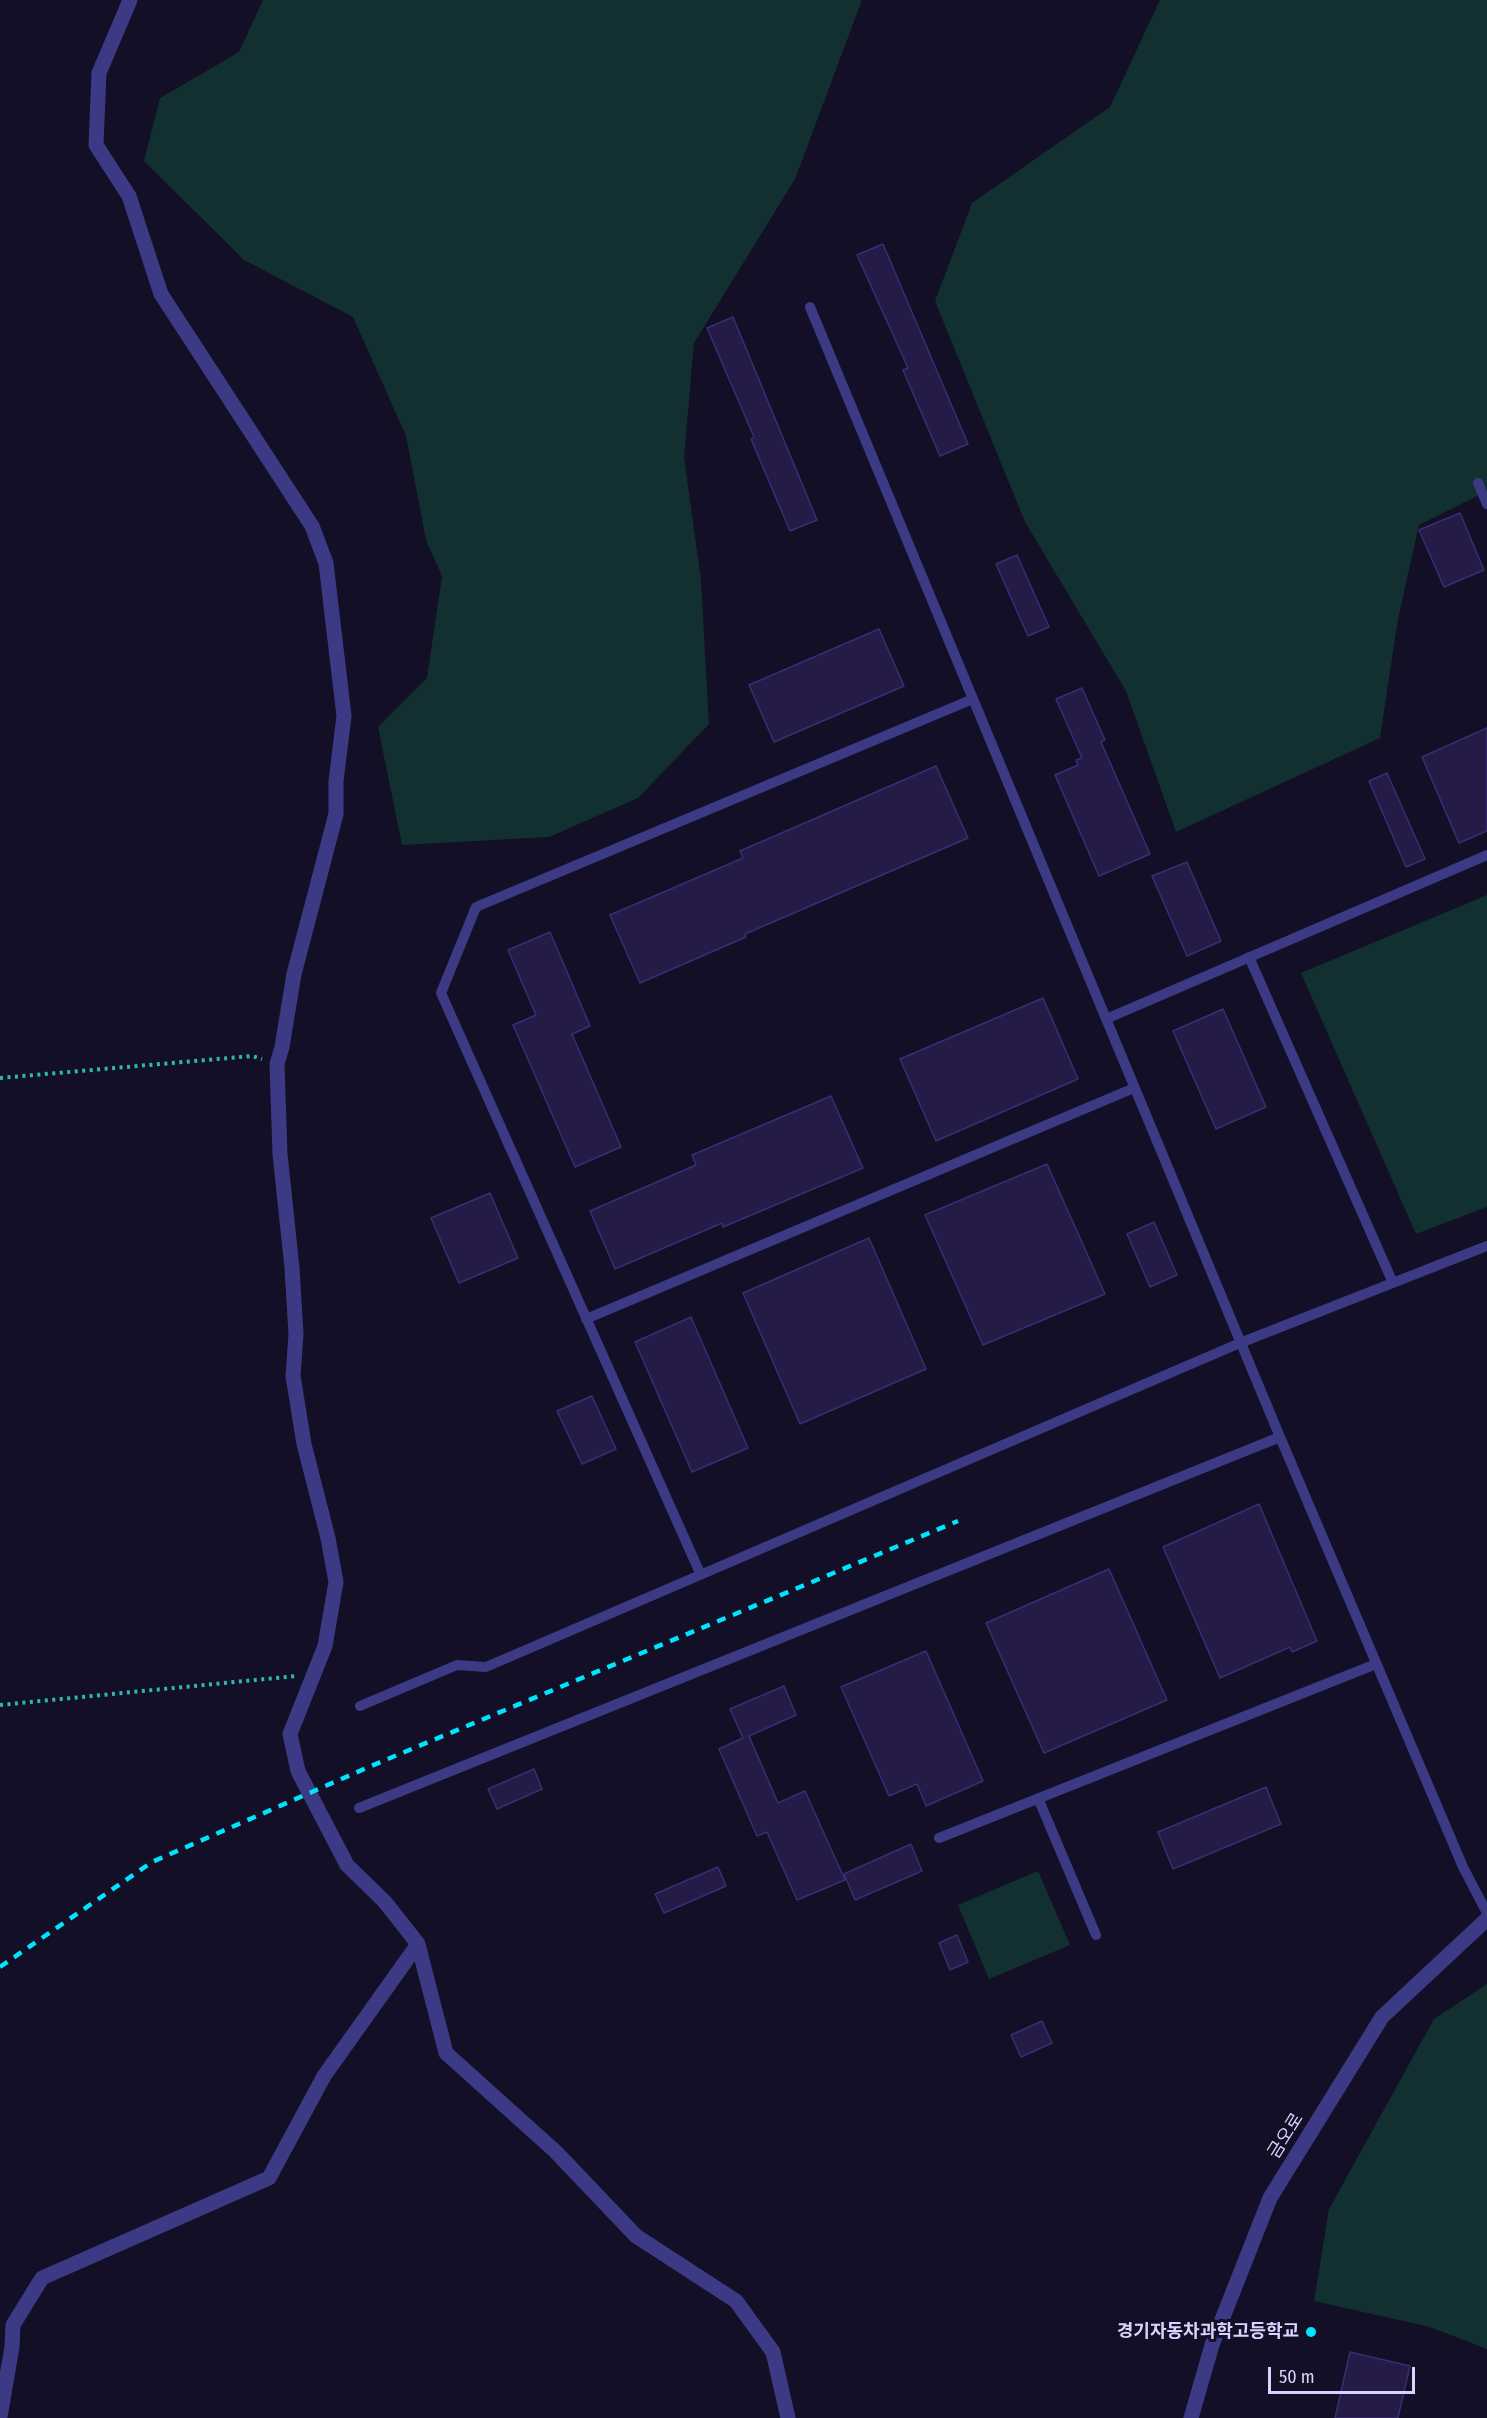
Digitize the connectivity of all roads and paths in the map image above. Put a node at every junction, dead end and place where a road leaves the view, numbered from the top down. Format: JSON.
{"nodes":[{"id":1,"x":130,"y":0,"type":"edge"},
{"id":2,"x":810,"y":307,"type":"dead end"},
{"id":3,"x":1478,"y":483,"type":"dead end"},
{"id":4,"x":1487,"y":504,"type":"edge"},
{"id":5,"x":973,"y":699,"type":"junction"},
{"id":6,"x":1487,"y":855,"type":"edge"},
{"id":7,"x":1249,"y":957,"type":"junction"},
{"id":8,"x":1106,"y":1020,"type":"junction"},
{"id":9,"x":277,"y":1064,"type":"junction"},
{"id":10,"x":0,"y":1078,"type":"edge"},
{"id":11,"x":1134,"y":1088,"type":"junction"},
{"id":12,"x":1487,"y":1246,"type":"edge"},
{"id":13,"x":1393,"y":1283,"type":"junction"},
{"id":14,"x":586,"y":1318,"type":"junction"},
{"id":15,"x":1240,"y":1344,"type":"junction"},
{"id":16,"x":1280,"y":1437,"type":"junction"},
{"id":17,"x":700,"y":1573,"type":"junction"},
{"id":18,"x":1376,"y":1664,"type":"junction"},
{"id":19,"x":315,"y":1674,"type":"junction"},
{"id":20,"x":0,"y":1705,"type":"edge"},
{"id":21,"x":360,"y":1706,"type":"dead end"},
{"id":22,"x":1038,"y":1798,"type":"junction"},
{"id":23,"x":359,"y":1808,"type":"dead end"},
{"id":24,"x":939,"y":1838,"type":"dead end"},
{"id":25,"x":1487,"y":1913,"type":"edge"},
{"id":26,"x":1487,"y":1919,"type":"edge"},
{"id":27,"x":1096,"y":1935,"type":"dead end"},
{"id":28,"x":418,"y":1944,"type":"junction"},
{"id":29,"x":0,"y":2417,"type":"edge"},
{"id":30,"x":788,"y":2418,"type":"edge"},
{"id":31,"x":1191,"y":2418,"type":"edge"}],
"edges":[{"from":1,"to":9,"type":"street"},
{"from":2,"to":5,"type":"lane"},
{"from":3,"to":4,"type":"lane"},
{"from":5,"to":8,"type":"lane"},
{"from":5,"to":14,"type":"lane"},
{"from":6,"to":7,"type":"lane"},
{"from":7,"to":8,"type":"lane"},
{"from":7,"to":13,"type":"lane"},
{"from":8,"to":11,"type":"lane"},
{"from":9,"to":10,"type":"path"},
{"from":9,"to":19,"type":"street"},
{"from":11,"to":14,"type":"lane"},
{"from":11,"to":15,"type":"lane"},
{"from":12,"to":13,"type":"lane"},
{"from":13,"to":15,"type":"lane"},
{"from":14,"to":17,"type":"lane"},
{"from":15,"to":16,"type":"lane"},
{"from":15,"to":17,"type":"lane"},
{"from":16,"to":18,"type":"lane"},
{"from":16,"to":23,"type":"lane"},
{"from":17,"to":21,"type":"lane"},
{"from":18,"to":22,"type":"lane"},
{"from":18,"to":25,"type":"lane"},
{"from":19,"to":20,"type":"path"},
{"from":19,"to":28,"type":"street"},
{"from":22,"to":24,"type":"lane"},
{"from":22,"to":27,"type":"lane"},
{"from":26,"to":31,"type":"street","name":"금오로"},
{"from":28,"to":29,"type":"street"},
{"from":28,"to":30,"type":"street"}]}
